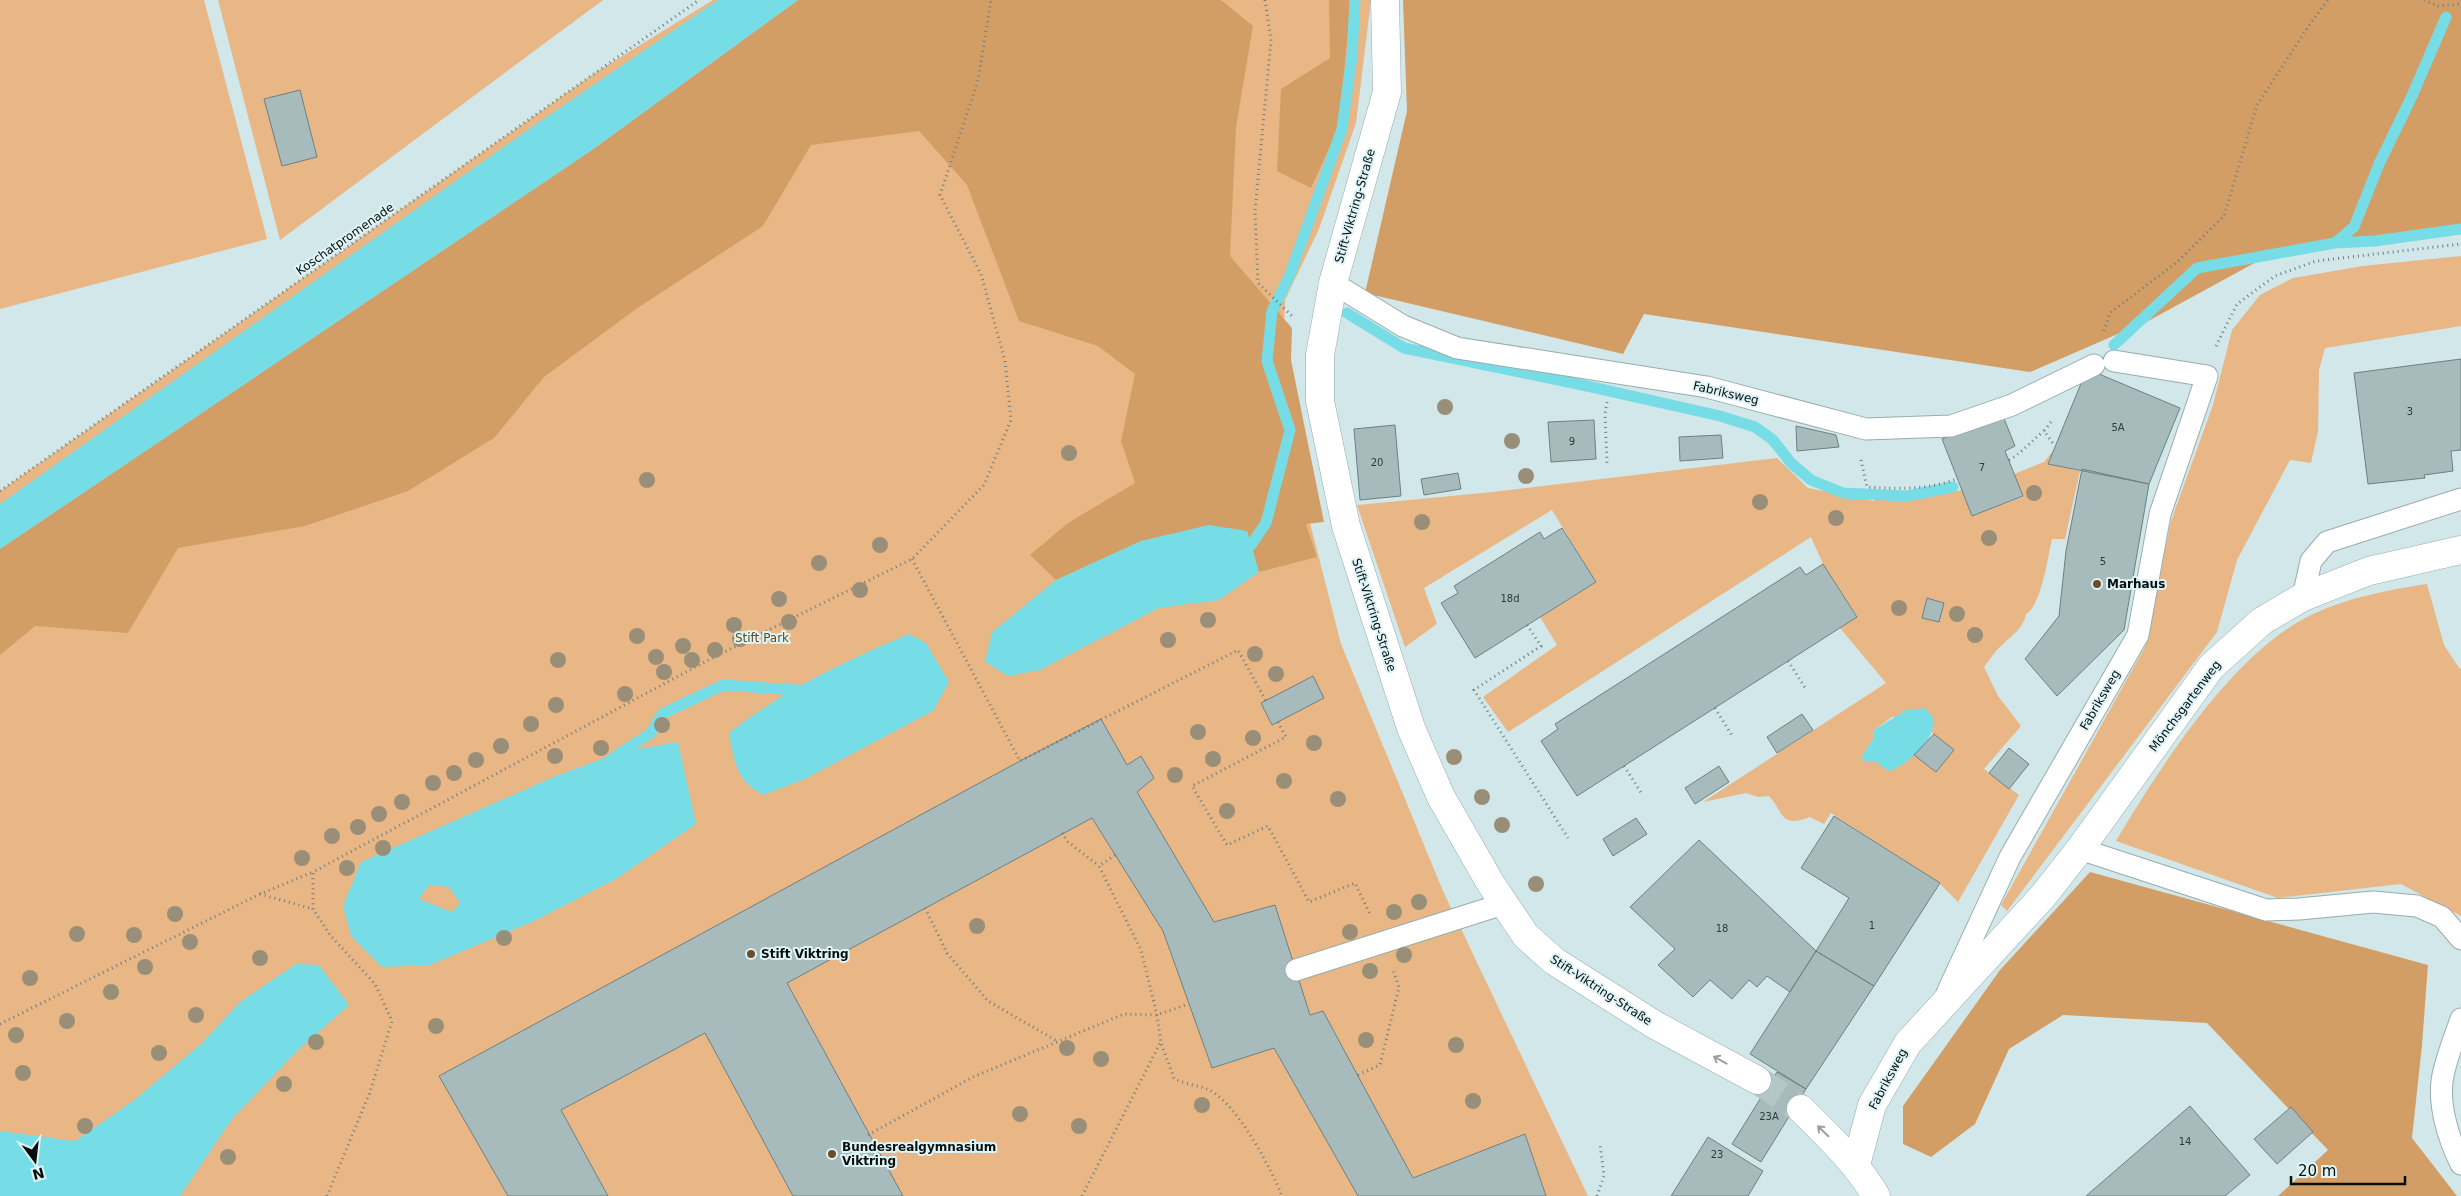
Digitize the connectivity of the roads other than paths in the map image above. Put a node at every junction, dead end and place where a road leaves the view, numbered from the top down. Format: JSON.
{"nodes":[{"id":1,"x":1386,"y":0,"type":"edge"},
{"id":2,"x":1333,"y":283,"type":"junction"},
{"id":3,"x":2461,"y":499,"type":"edge"},
{"id":4,"x":2461,"y":550,"type":"edge"},
{"id":5,"x":2303,"y":597,"type":"junction"},
{"id":6,"x":2080,"y":849,"type":"junction"},
{"id":7,"x":1503,"y":904,"type":"junction"},
{"id":8,"x":2461,"y":939,"type":"edge"},
{"id":9,"x":1296,"y":970,"type":"dead end"},
{"id":10,"x":1942,"y":1004,"type":"junction"},
{"id":11,"x":2461,"y":1020,"type":"edge"},
{"id":12,"x":1757,"y":1080,"type":"tunnel mouth"},
{"id":13,"x":1801,"y":1109,"type":"tunnel mouth"},
{"id":14,"x":1851,"y":1159,"type":"junction"},
{"id":15,"x":2461,"y":1164,"type":"edge"},
{"id":16,"x":1876,"y":1196,"type":"edge"}],
"edges":[{"from":1,"to":2,"type":"street","name":"Stift-Viktring-Straße"},
{"from":2,"to":7,"type":"street","name":"Stift-Viktring-Straße"},
{"from":2,"to":10,"type":"lane","name":"Fabriksweg"},
{"from":3,"to":5,"type":"lane"},
{"from":4,"to":5,"type":"street","name":"Mönchsgartenweg"},
{"from":5,"to":6,"type":"street","name":"Mönchsgartenweg"},
{"from":6,"to":8,"type":"lane"},
{"from":6,"to":10,"type":"street","name":"Fabriksweg"},
{"from":7,"to":9,"type":"lane"},
{"from":12,"to":7,"type":"street","name":"Stift-Viktring-Straße","one_way":true},
{"from":10,"to":14,"type":"street","name":"Fabriksweg"},
{"from":11,"to":15,"type":"lane"},
{"from":14,"to":13,"type":"street","one_way":true},
{"from":14,"to":16,"type":"street"}]}
